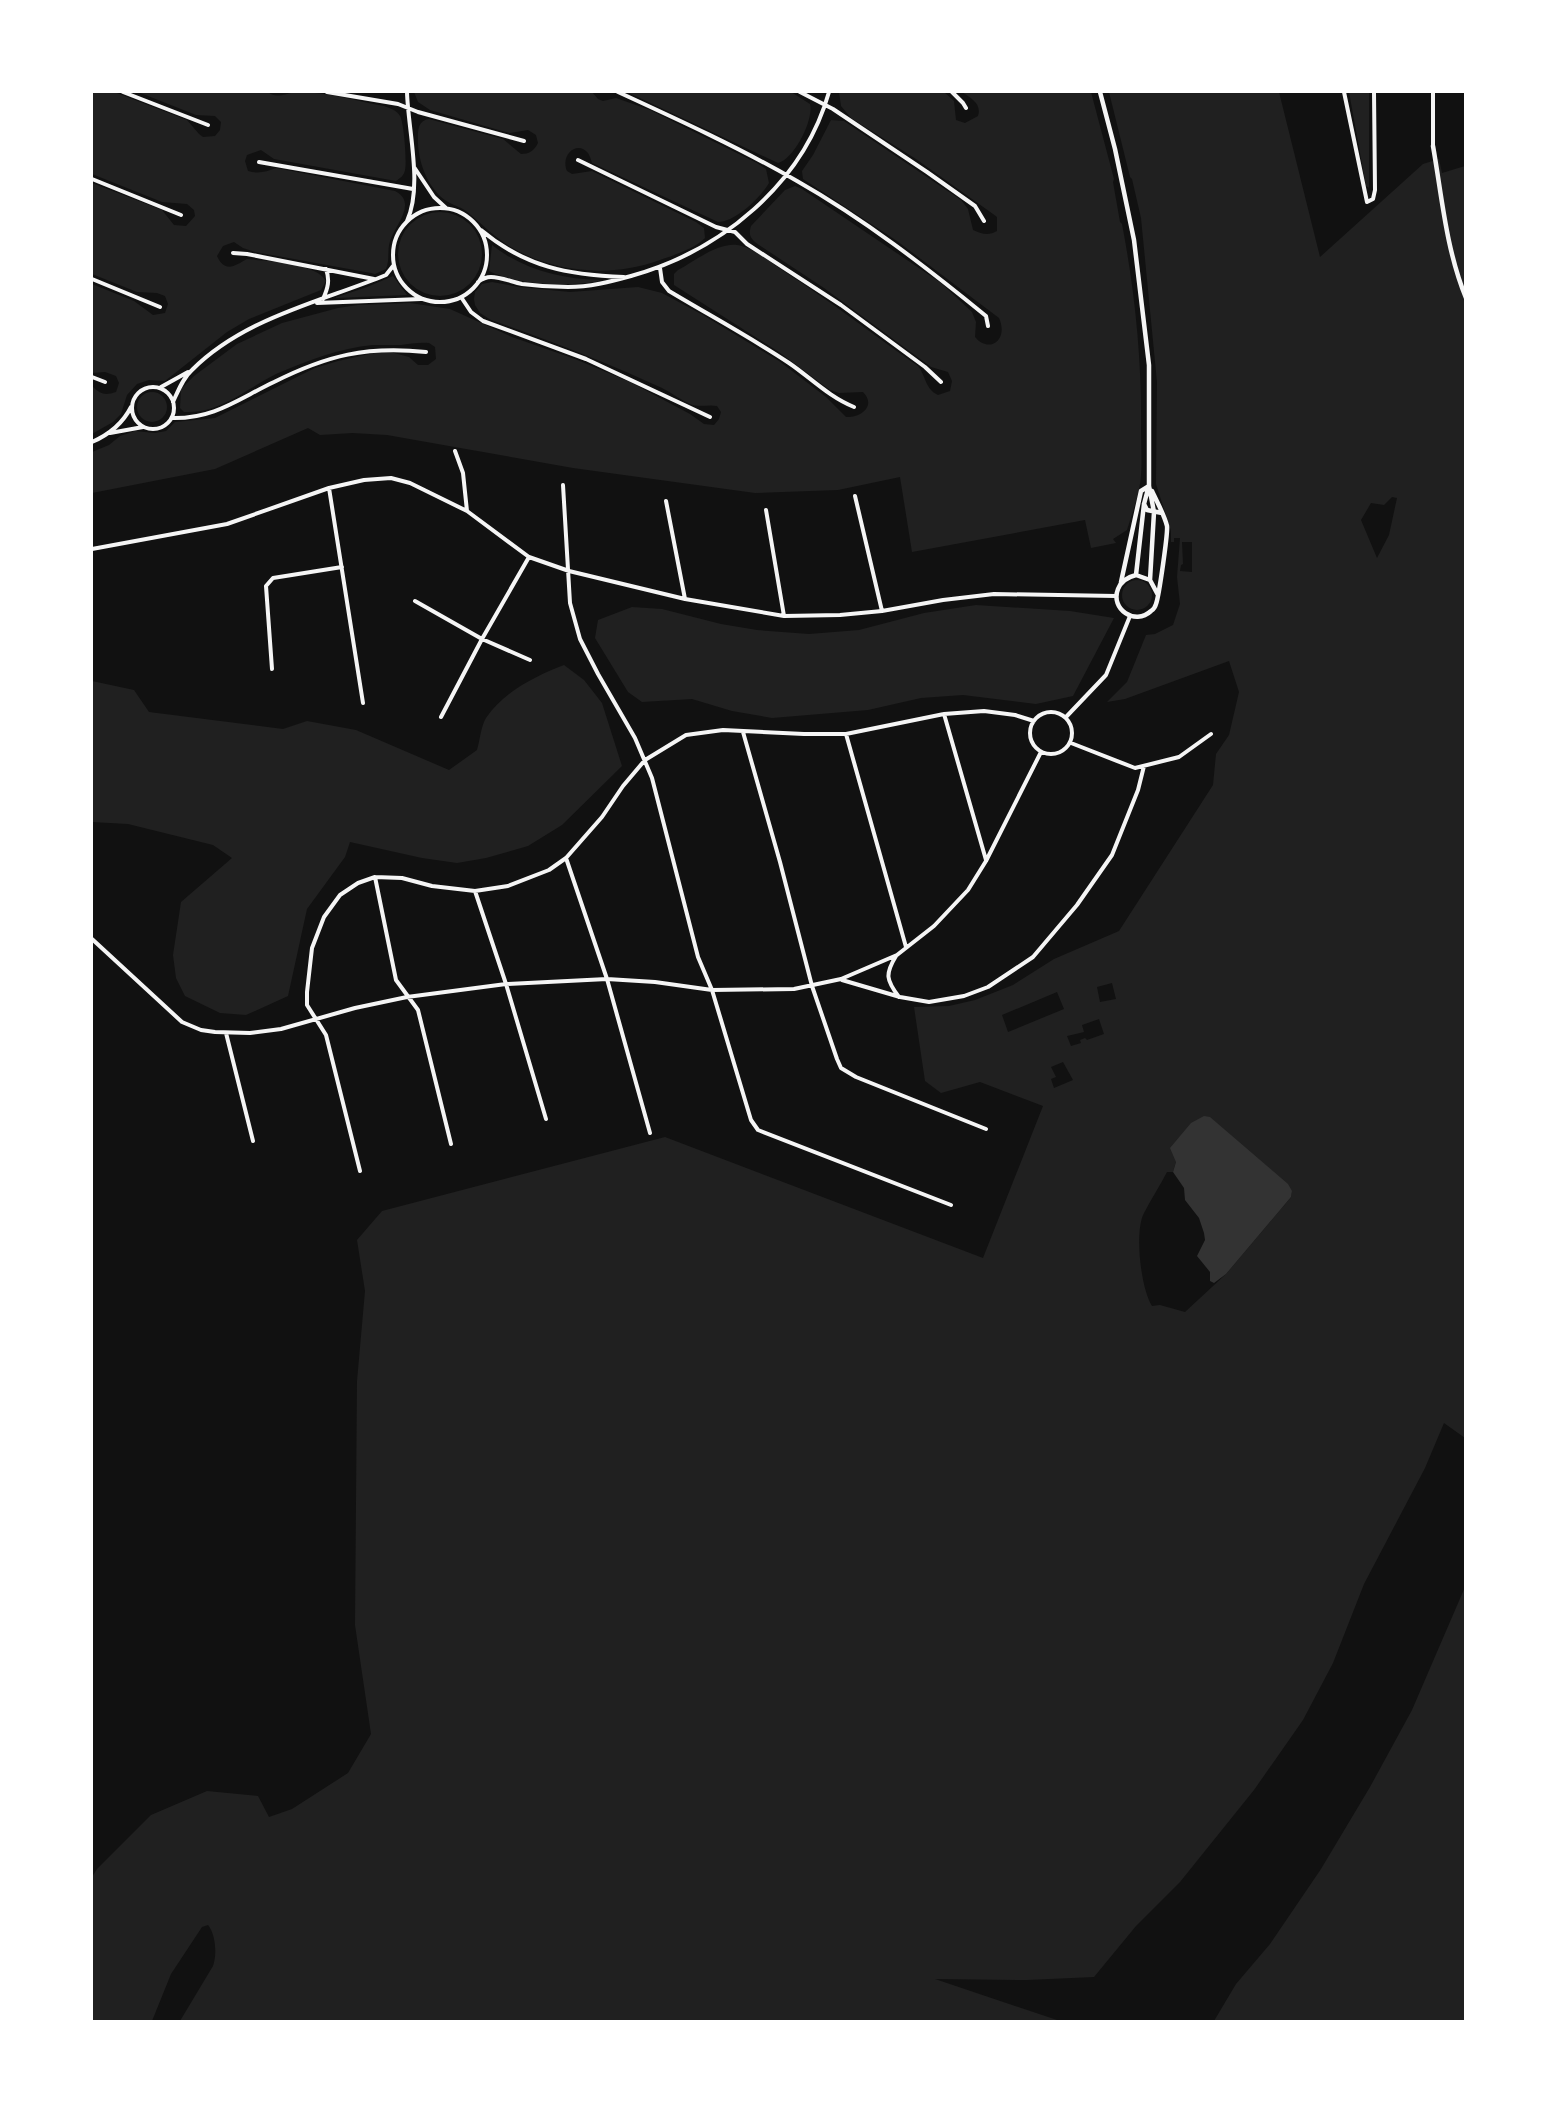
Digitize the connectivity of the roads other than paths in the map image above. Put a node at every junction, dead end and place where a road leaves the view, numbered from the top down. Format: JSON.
{"nodes":[{"id":1,"x":123,"y":92,"type":"edge"},
{"id":2,"x":327,"y":92,"type":"edge"},
{"id":3,"x":407,"y":92,"type":"edge"},
{"id":4,"x":618,"y":92,"type":"edge"},
{"id":5,"x":800,"y":92,"type":"edge"},
{"id":6,"x":829,"y":92,"type":"edge"},
{"id":7,"x":952,"y":92,"type":"edge"},
{"id":8,"x":1100,"y":92,"type":"edge"},
{"id":9,"x":1344,"y":92,"type":"edge"},
{"id":10,"x":1374,"y":92,"type":"edge"},
{"id":11,"x":1433,"y":92,"type":"edge"},
{"id":12,"x":825,"y":105,"type":"junction"},
{"id":13,"x":408,"y":108,"type":"junction"},
{"id":14,"x":966,"y":108,"type":"dead end"},
{"id":15,"x":208,"y":126,"type":"dead end"},
{"id":16,"x":524,"y":141,"type":"dead end"},
{"id":17,"x":1433,"y":146,"type":"joint"},
{"id":18,"x":578,"y":160,"type":"dead end"},
{"id":19,"x":259,"y":162,"type":"dead end"},
{"id":20,"x":414,"y":166,"type":"junction"},
{"id":21,"x":786,"y":175,"type":"junction"},
{"id":22,"x":92,"y":179,"type":"edge"},
{"id":23,"x":413,"y":189,"type":"junction"},
{"id":24,"x":449,"y":209,"type":"junction"},
{"id":25,"x":182,"y":215,"type":"dead end"},
{"id":26,"x":984,"y":221,"type":"dead end"},
{"id":27,"x":406,"y":223,"type":"junction"},
{"id":28,"x":477,"y":228,"type":"junction"},
{"id":29,"x":730,"y":230,"type":"junction"},
{"id":30,"x":233,"y":253,"type":"dead end"},
{"id":31,"x":393,"y":265,"type":"junction"},
{"id":32,"x":326,"y":268,"type":"junction"},
{"id":33,"x":660,"y":268,"type":"junction"},
{"id":34,"x":628,"y":277,"type":"junction"},
{"id":35,"x":92,"y":279,"type":"edge"},
{"id":36,"x":376,"y":279,"type":"junction"},
{"id":37,"x":478,"y":282,"type":"junction"},
{"id":38,"x":461,"y":297,"type":"junction"},
{"id":39,"x":1466,"y":298,"type":"edge"},
{"id":40,"x":322,"y":299,"type":"junction"},
{"id":41,"x":423,"y":299,"type":"junction"},
{"id":42,"x":314,"y":303,"type":"junction"},
{"id":43,"x":160,"y":307,"type":"dead end"},
{"id":44,"x":988,"y":326,"type":"dead end"},
{"id":45,"x":426,"y":352,"type":"dead end"},
{"id":46,"x":190,"y":371,"type":"junction"},
{"id":47,"x":92,"y":377,"type":"edge"},
{"id":48,"x":105,"y":382,"type":"dead end"},
{"id":49,"x":941,"y":382,"type":"dead end"},
{"id":50,"x":160,"y":388,"type":"junction"},
{"id":51,"x":173,"y":402,"type":"junction"},
{"id":52,"x":132,"y":406,"type":"junction"},
{"id":53,"x":854,"y":407,"type":"dead end"},
{"id":54,"x":710,"y":417,"type":"dead end"},
{"id":55,"x":172,"y":418,"type":"junction"},
{"id":56,"x":143,"y":427,"type":"junction"},
{"id":57,"x":109,"y":433,"type":"junction"},
{"id":58,"x":92,"y":442,"type":"edge"},
{"id":59,"x":455,"y":451,"type":"dead end"},
{"id":60,"x":563,"y":485,"type":"dead end"},
{"id":61,"x":1149,"y":486,"type":"junction"},
{"id":62,"x":329,"y":488,"type":"junction"},
{"id":63,"x":855,"y":496,"type":"dead end"},
{"id":64,"x":666,"y":501,"type":"dead end"},
{"id":65,"x":1144,"y":504,"type":"junction"},
{"id":66,"x":766,"y":510,"type":"dead end"},
{"id":67,"x":467,"y":511,"type":"junction"},
{"id":68,"x":1154,"y":512,"type":"junction"},
{"id":69,"x":1162,"y":513,"type":"junction"},
{"id":70,"x":92,"y":549,"type":"edge"},
{"id":71,"x":529,"y":557,"type":"junction"},
{"id":72,"x":1162,"y":564,"type":"junction"},
{"id":73,"x":342,"y":567,"type":"junction"},
{"id":74,"x":569,"y":571,"type":"junction"},
{"id":75,"x":1136,"y":575,"type":"junction"},
{"id":76,"x":1147,"y":575,"type":"junction"},
{"id":77,"x":1120,"y":585,"type":"junction"},
{"id":78,"x":1158,"y":595,"type":"junction"},
{"id":79,"x":1116,"y":597,"type":"junction"},
{"id":80,"x":685,"y":599,"type":"junction"},
{"id":81,"x":415,"y":601,"type":"dead end"},
{"id":82,"x":882,"y":611,"type":"junction"},
{"id":83,"x":784,"y":616,"type":"junction"},
{"id":84,"x":1130,"y":616,"type":"junction"},
{"id":85,"x":482,"y":639,"type":"junction"},
{"id":86,"x":530,"y":660,"type":"dead end"},
{"id":87,"x":272,"y":669,"type":"dead end"},
{"id":88,"x":363,"y":703,"type":"dead end"},
{"id":89,"x":944,"y":714,"type":"junction"},
{"id":90,"x":441,"y":717,"type":"dead end"},
{"id":91,"x":1066,"y":717,"type":"junction"},
{"id":92,"x":1034,"y":721,"type":"junction"},
{"id":93,"x":743,"y":732,"type":"junction"},
{"id":94,"x":846,"y":734,"type":"junction"},
{"id":95,"x":1211,"y":734,"type":"dead end"},
{"id":96,"x":1071,"y":743,"type":"junction"},
{"id":97,"x":1041,"y":752,"type":"junction"},
{"id":98,"x":645,"y":760,"type":"junction"},
{"id":99,"x":1144,"y":766,"type":"junction"},
{"id":100,"x":566,"y":858,"type":"junction"},
{"id":101,"x":986,"y":861,"type":"junction"},
{"id":102,"x":375,"y":877,"type":"junction"},
{"id":103,"x":475,"y":891,"type":"junction"},
{"id":104,"x":92,"y":939,"type":"edge"},
{"id":105,"x":906,"y":947,"type":"junction"},
{"id":106,"x":897,"y":955,"type":"junction"},
{"id":107,"x":607,"y":979,"type":"junction"},
{"id":108,"x":841,"y":980,"type":"junction"},
{"id":109,"x":506,"y":984,"type":"junction"},
{"id":110,"x":812,"y":986,"type":"junction"},
{"id":111,"x":712,"y":990,"type":"junction"},
{"id":112,"x":407,"y":997,"type":"junction"},
{"id":113,"x":900,"y":997,"type":"junction"},
{"id":114,"x":315,"y":1019,"type":"junction"},
{"id":115,"x":226,"y":1033,"type":"junction"},
{"id":116,"x":546,"y":1119,"type":"dead end"},
{"id":117,"x":986,"y":1129,"type":"dead end"},
{"id":118,"x":650,"y":1133,"type":"dead end"},
{"id":119,"x":254,"y":1142,"type":"dead end"},
{"id":120,"x":451,"y":1144,"type":"dead end"},
{"id":121,"x":360,"y":1172,"type":"dead end"},
{"id":122,"x":951,"y":1205,"type":"dead end"}],
"edges":[{"from":1,"to":15,"type":"street"},
{"from":2,"to":13,"type":"street"},
{"from":3,"to":13,"type":"street"},
{"from":4,"to":21,"type":"street"},
{"from":5,"to":12,"type":"street"},
{"from":6,"to":12,"type":"street"},
{"from":7,"to":14,"type":"street"},
{"from":8,"to":61,"type":"street"},
{"from":9,"to":10,"type":"street"},
{"from":11,"to":17,"type":"street"},
{"from":12,"to":21,"type":"street"},
{"from":12,"to":26,"type":"street"},
{"from":13,"to":16,"type":"street"},
{"from":13,"to":20,"type":"street"},
{"from":17,"to":39,"type":"street"},
{"from":18,"to":29,"type":"street"},
{"from":19,"to":23,"type":"street"},
{"from":20,"to":23,"type":"street"},
{"from":20,"to":24,"type":"street"},
{"from":21,"to":29,"type":"street"},
{"from":21,"to":44,"type":"street"},
{"from":22,"to":25,"type":"street"},
{"from":23,"to":27,"type":"street"},
{"from":24,"to":27,"type":"street"},
{"from":24,"to":28,"type":"street"},
{"from":27,"to":31,"type":"street"},
{"from":28,"to":34,"type":"street"},
{"from":28,"to":37,"type":"street"},
{"from":29,"to":33,"type":"street"},
{"from":29,"to":49,"type":"street"},
{"from":30,"to":32,"type":"street"},
{"from":31,"to":36,"type":"street"},
{"from":31,"to":41,"type":"street"},
{"from":32,"to":36,"type":"street"},
{"from":32,"to":40,"type":"street"},
{"from":33,"to":34,"type":"street"},
{"from":33,"to":53,"type":"street"},
{"from":34,"to":37,"type":"street"},
{"from":35,"to":43,"type":"street"},
{"from":36,"to":40,"type":"street"},
{"from":37,"to":38,"type":"street"},
{"from":38,"to":41,"type":"street"},
{"from":38,"to":54,"type":"street"},
{"from":40,"to":42,"type":"street"},
{"from":41,"to":42,"type":"street"},
{"from":42,"to":46,"type":"street"},
{"from":45,"to":55,"type":"street"},
{"from":46,"to":50,"type":"street"},
{"from":46,"to":51,"type":"street"},
{"from":47,"to":48,"type":"street"},
{"from":50,"to":51,"type":"street"},
{"from":50,"to":52,"type":"street"},
{"from":51,"to":55,"type":"street"},
{"from":52,"to":56,"type":"street"},
{"from":52,"to":57,"type":"street"},
{"from":55,"to":56,"type":"street"},
{"from":56,"to":57,"type":"street"},
{"from":57,"to":58,"type":"street"},
{"from":59,"to":67,"type":"street"},
{"from":60,"to":74,"type":"street"},
{"from":61,"to":65,"type":"street"},
{"from":61,"to":68,"type":"street"},
{"from":61,"to":69,"type":"street"},
{"from":61,"to":77,"type":"street"},
{"from":62,"to":67,"type":"street"},
{"from":62,"to":70,"type":"street"},
{"from":62,"to":73,"type":"street"},
{"from":63,"to":82,"type":"street"},
{"from":64,"to":80,"type":"street"},
{"from":65,"to":68,"type":"street"},
{"from":65,"to":75,"type":"street"},
{"from":66,"to":83,"type":"street"},
{"from":67,"to":71,"type":"street"},
{"from":68,"to":69,"type":"street"},
{"from":68,"to":76,"type":"street"},
{"from":69,"to":72,"type":"street"},
{"from":71,"to":74,"type":"street"},
{"from":71,"to":85,"type":"street"},
{"from":72,"to":76,"type":"street"},
{"from":72,"to":78,"type":"street"},
{"from":73,"to":87,"type":"street"},
{"from":73,"to":88,"type":"street"},
{"from":74,"to":80,"type":"street"},
{"from":74,"to":98,"type":"street"},
{"from":75,"to":76,"type":"street"},
{"from":75,"to":77,"type":"street"},
{"from":76,"to":78,"type":"street"},
{"from":77,"to":79,"type":"street"},
{"from":78,"to":84,"type":"street"},
{"from":79,"to":82,"type":"street"},
{"from":79,"to":84,"type":"street"},
{"from":80,"to":83,"type":"street"},
{"from":81,"to":85,"type":"street"},
{"from":82,"to":83,"type":"street"},
{"from":84,"to":91,"type":"street"},
{"from":85,"to":86,"type":"street"},
{"from":85,"to":90,"type":"street"},
{"from":89,"to":92,"type":"street"},
{"from":89,"to":94,"type":"street"},
{"from":89,"to":101,"type":"street"},
{"from":91,"to":92,"type":"street"},
{"from":91,"to":96,"type":"street"},
{"from":92,"to":97,"type":"street"},
{"from":93,"to":94,"type":"street"},
{"from":93,"to":98,"type":"street"},
{"from":93,"to":110,"type":"street"},
{"from":94,"to":105,"type":"street"},
{"from":95,"to":99,"type":"street"},
{"from":96,"to":97,"type":"street"},
{"from":96,"to":99,"type":"street"},
{"from":97,"to":101,"type":"street"},
{"from":98,"to":100,"type":"street"},
{"from":98,"to":111,"type":"street"},
{"from":99,"to":113,"type":"street"},
{"from":100,"to":103,"type":"street"},
{"from":100,"to":107,"type":"street"},
{"from":101,"to":105,"type":"street"},
{"from":102,"to":103,"type":"street"},
{"from":102,"to":112,"type":"street"},
{"from":102,"to":114,"type":"street"},
{"from":103,"to":109,"type":"street"},
{"from":104,"to":115,"type":"street"},
{"from":105,"to":106,"type":"street"},
{"from":106,"to":108,"type":"street"},
{"from":106,"to":113,"type":"street"},
{"from":107,"to":109,"type":"street"},
{"from":107,"to":111,"type":"street"},
{"from":107,"to":118,"type":"street"},
{"from":108,"to":110,"type":"street"},
{"from":108,"to":113,"type":"street"},
{"from":109,"to":112,"type":"street"},
{"from":109,"to":116,"type":"street"},
{"from":110,"to":111,"type":"street"},
{"from":110,"to":117,"type":"street"},
{"from":111,"to":122,"type":"street"},
{"from":112,"to":114,"type":"street"},
{"from":112,"to":120,"type":"street"},
{"from":114,"to":115,"type":"street"},
{"from":114,"to":121,"type":"street"},
{"from":115,"to":119,"type":"street"}]}
